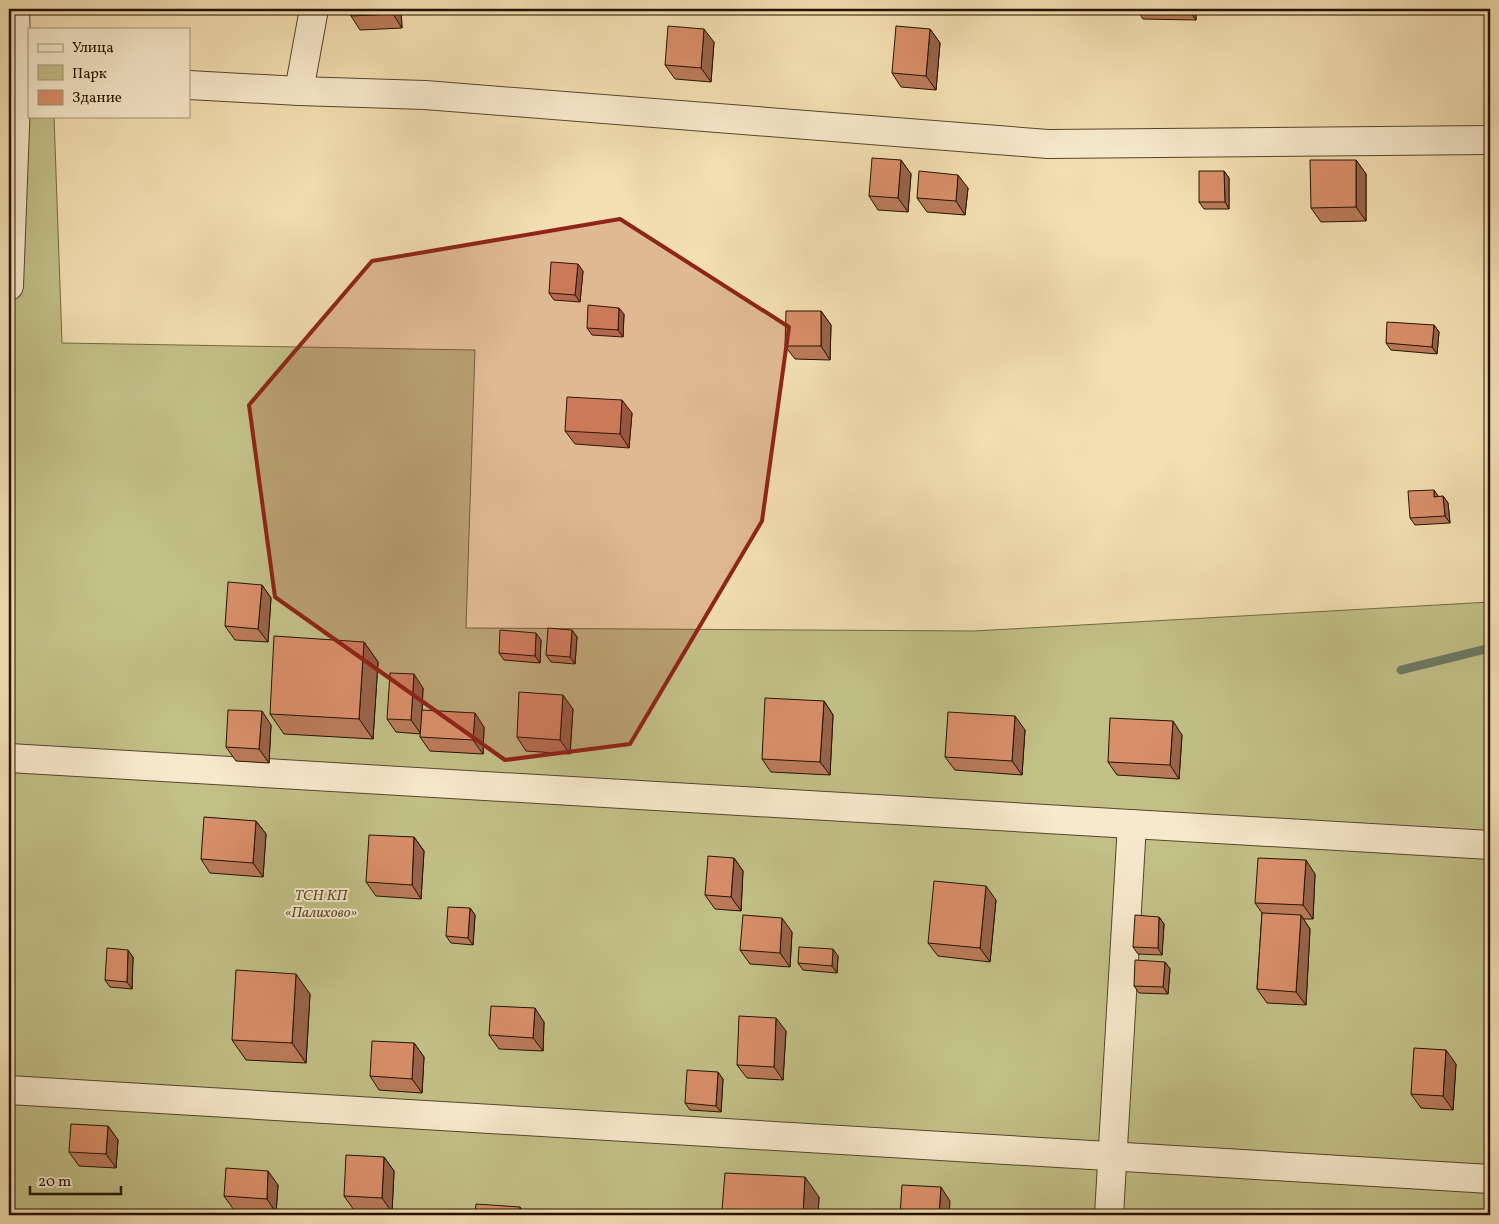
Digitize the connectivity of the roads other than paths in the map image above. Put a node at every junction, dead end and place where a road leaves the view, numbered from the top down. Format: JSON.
{"nodes":[{"id":1,"x":15,"y":9,"type":"edge"},
{"id":2,"x":314,"y":9,"type":"edge"},
{"id":3,"x":18,"y":74,"type":"edge"},
{"id":4,"x":190,"y":84,"type":"edge"},
{"id":5,"x":299,"y":91,"type":"junction"},
{"id":6,"x":1490,"y":140,"type":"edge"},
{"id":7,"x":9,"y":286,"type":"edge"},
{"id":8,"x":9,"y":758,"type":"edge"},
{"id":9,"x":1132,"y":824,"type":"junction"},
{"id":10,"x":1490,"y":845,"type":"edge"},
{"id":11,"x":9,"y":1090,"type":"edge"},
{"id":12,"x":1112,"y":1156,"type":"junction"},
{"id":13,"x":1490,"y":1179,"type":"edge"},
{"id":14,"x":1108,"y":1215,"type":"edge"}],
"edges":[{"from":1,"to":3,"type":"street"},
{"from":2,"to":5,"type":"street"},
{"from":3,"to":7,"type":"street"},
{"from":4,"to":5,"type":"street"},
{"from":5,"to":6,"type":"street"},
{"from":8,"to":9,"type":"street"},
{"from":9,"to":10,"type":"street"},
{"from":9,"to":12,"type":"street"},
{"from":11,"to":12,"type":"street"},
{"from":12,"to":13,"type":"street"},
{"from":12,"to":14,"type":"street"}]}
